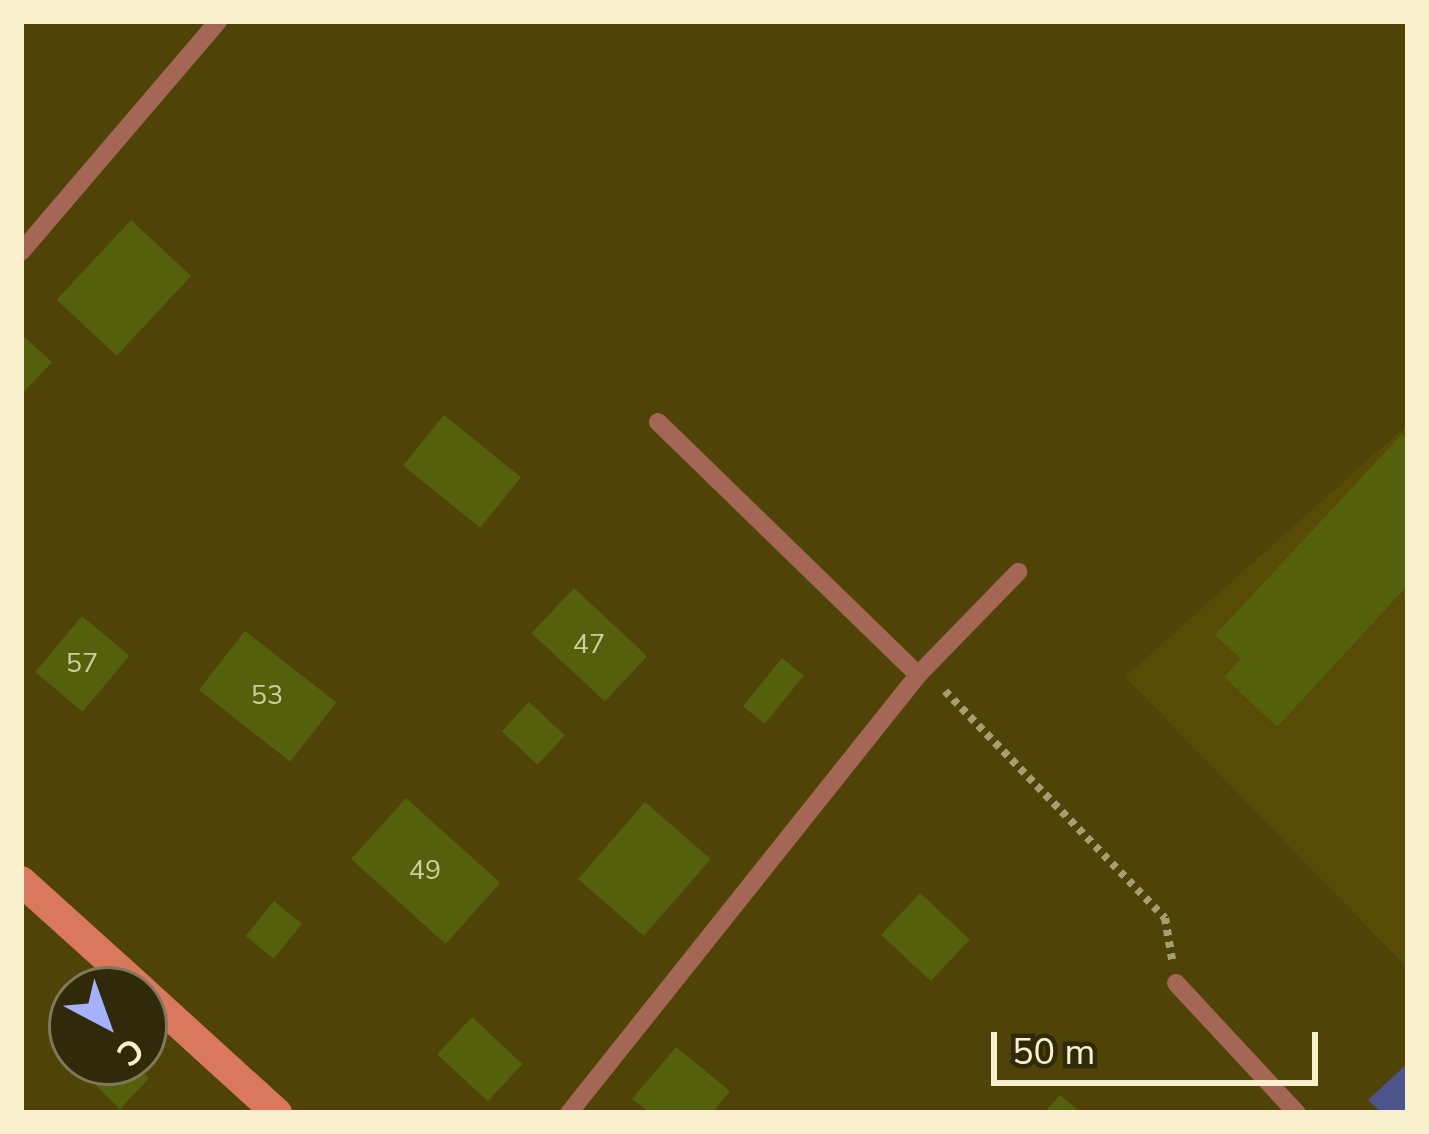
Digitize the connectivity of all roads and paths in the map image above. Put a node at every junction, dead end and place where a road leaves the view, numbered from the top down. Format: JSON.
{"nodes":[{"id":1,"x":218,"y":21,"type":"edge"},
{"id":2,"x":21,"y":252,"type":"edge"},
{"id":3,"x":658,"y":422,"type":"dead end"},
{"id":4,"x":1018,"y":572,"type":"dead end"},
{"id":5,"x":918,"y":675,"type":"junction"},
{"id":6,"x":21,"y":880,"type":"edge"},
{"id":7,"x":116,"y":966,"type":"edge"},
{"id":8,"x":1176,"y":983,"type":"joint"},
{"id":9,"x":168,"y":1014,"type":"edge"},
{"id":10,"x":278,"y":1113,"type":"edge"},
{"id":11,"x":569,"y":1113,"type":"edge"},
{"id":12,"x":1297,"y":1113,"type":"edge"}],
"edges":[{"from":1,"to":2,"type":"lane"},
{"from":3,"to":5,"type":"lane"},
{"from":4,"to":5,"type":"lane"},
{"from":5,"to":8,"type":"path"},
{"from":5,"to":11,"type":"lane"},
{"from":6,"to":7,"type":"main road"},
{"from":8,"to":12,"type":"lane"},
{"from":9,"to":10,"type":"main road"}]}
